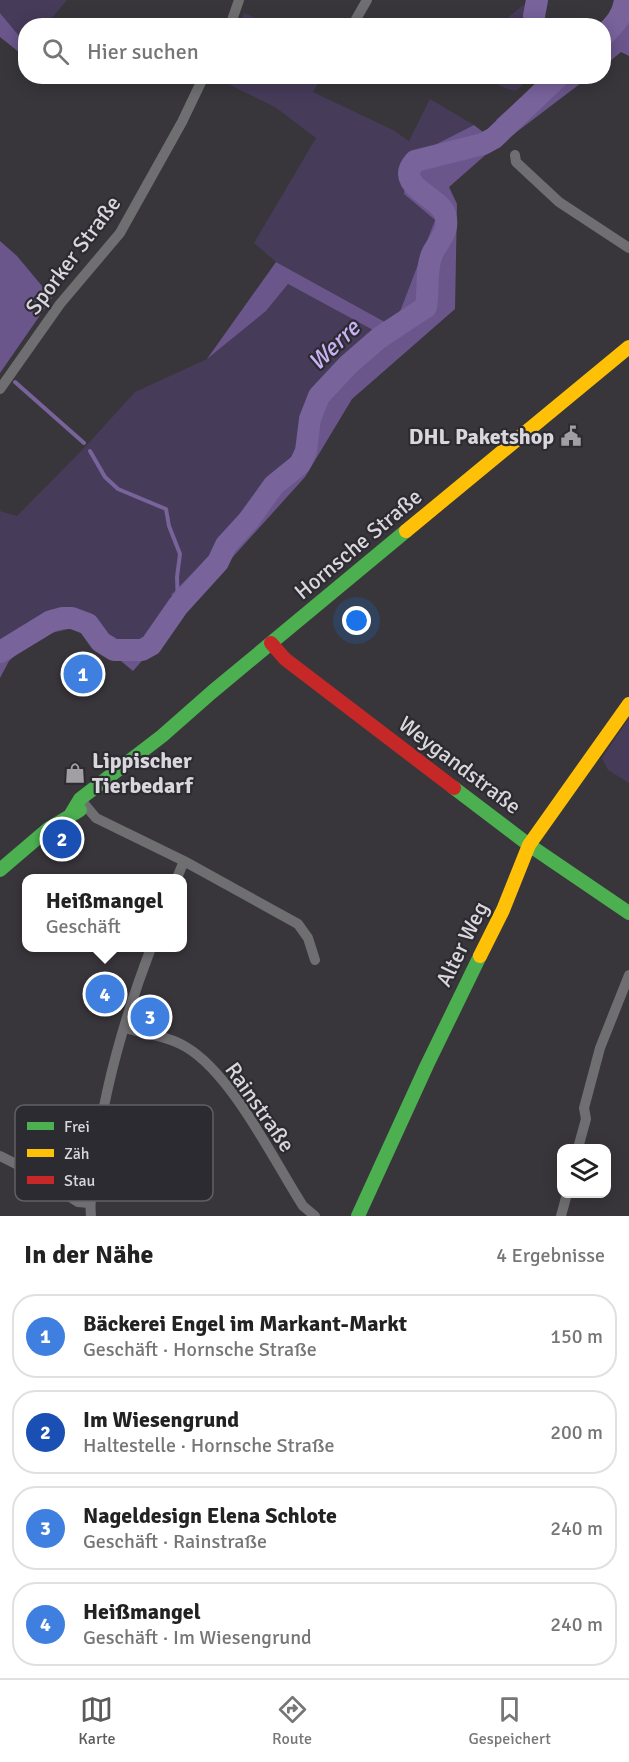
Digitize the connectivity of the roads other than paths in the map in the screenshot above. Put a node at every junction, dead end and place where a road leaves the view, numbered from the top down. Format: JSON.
{"nodes":[{"id":1,"x":239,"y":0,"type":"edge"},
{"id":2,"x":367,"y":0,"type":"edge"},
{"id":3,"x":233,"y":18,"type":"edge"},
{"id":4,"x":357,"y":18,"type":"edge"},
{"id":5,"x":200,"y":84,"type":"edge"},
{"id":6,"x":515,"y":155,"type":"dead end"},
{"id":7,"x":629,"y":248,"type":"edge"},
{"id":8,"x":629,"y":347,"type":"edge"},
{"id":9,"x":0,"y":389,"type":"edge"},
{"id":10,"x":271,"y":643,"type":"junction"},
{"id":11,"x":629,"y":704,"type":"edge"},
{"id":12,"x":83,"y":803,"type":"junction"},
{"id":13,"x":529,"y":845,"type":"junction"},
{"id":14,"x":184,"y":861,"type":"junction"},
{"id":15,"x":0,"y":870,"type":"edge"},
{"id":16,"x":179,"y":874,"type":"edge"},
{"id":17,"x":629,"y":913,"type":"edge"},
{"id":18,"x":149,"y":952,"type":"edge"},
{"id":19,"x":315,"y":960,"type":"dead end"},
{"id":20,"x":629,"y":975,"type":"edge"},
{"id":21,"x":125,"y":1028,"type":"junction"},
{"id":22,"x":105,"y":1105,"type":"edge"},
{"id":23,"x":579,"y":1144,"type":"edge"},
{"id":24,"x":0,"y":1156,"type":"edge"},
{"id":25,"x":15,"y":1164,"type":"edge"},
{"id":26,"x":566,"y":1198,"type":"edge"},
{"id":27,"x":76,"y":1201,"type":"edge"},
{"id":28,"x":89,"y":1203,"type":"joint"},
{"id":29,"x":91,"y":1216,"type":"edge"},
{"id":30,"x":315,"y":1216,"type":"edge"},
{"id":31,"x":358,"y":1216,"type":"edge"},
{"id":32,"x":561,"y":1216,"type":"edge"}],
"edges":[{"from":1,"to":3,"type":"street"},
{"from":2,"to":4,"type":"street"},
{"from":5,"to":9,"type":"street","name":"Sporker Straße"},
{"from":6,"to":7,"type":"street"},
{"from":8,"to":10,"type":"street","name":"Hornsche Straße"},
{"from":10,"to":12,"type":"street","name":"Hornsche Straße"},
{"from":10,"to":13,"type":"street","name":"Weygandstraße"},
{"from":11,"to":13,"type":"street","name":"Alter Weg"},
{"from":12,"to":14,"type":"street"},
{"from":12,"to":15,"type":"street","name":"Hornsche Straße"},
{"from":13,"to":17,"type":"street","name":"Weygandstraße"},
{"from":13,"to":31,"type":"street","name":"Alter Weg"},
{"from":14,"to":16,"type":"street"},
{"from":14,"to":19,"type":"street"},
{"from":18,"to":21,"type":"street"},
{"from":20,"to":23,"type":"street"},
{"from":21,"to":22,"type":"street"},
{"from":21,"to":30,"type":"street","name":"Rainstraße"},
{"from":24,"to":25,"type":"street"},
{"from":26,"to":32,"type":"street"},
{"from":27,"to":28,"type":"street"},
{"from":28,"to":29,"type":"street"}]}
